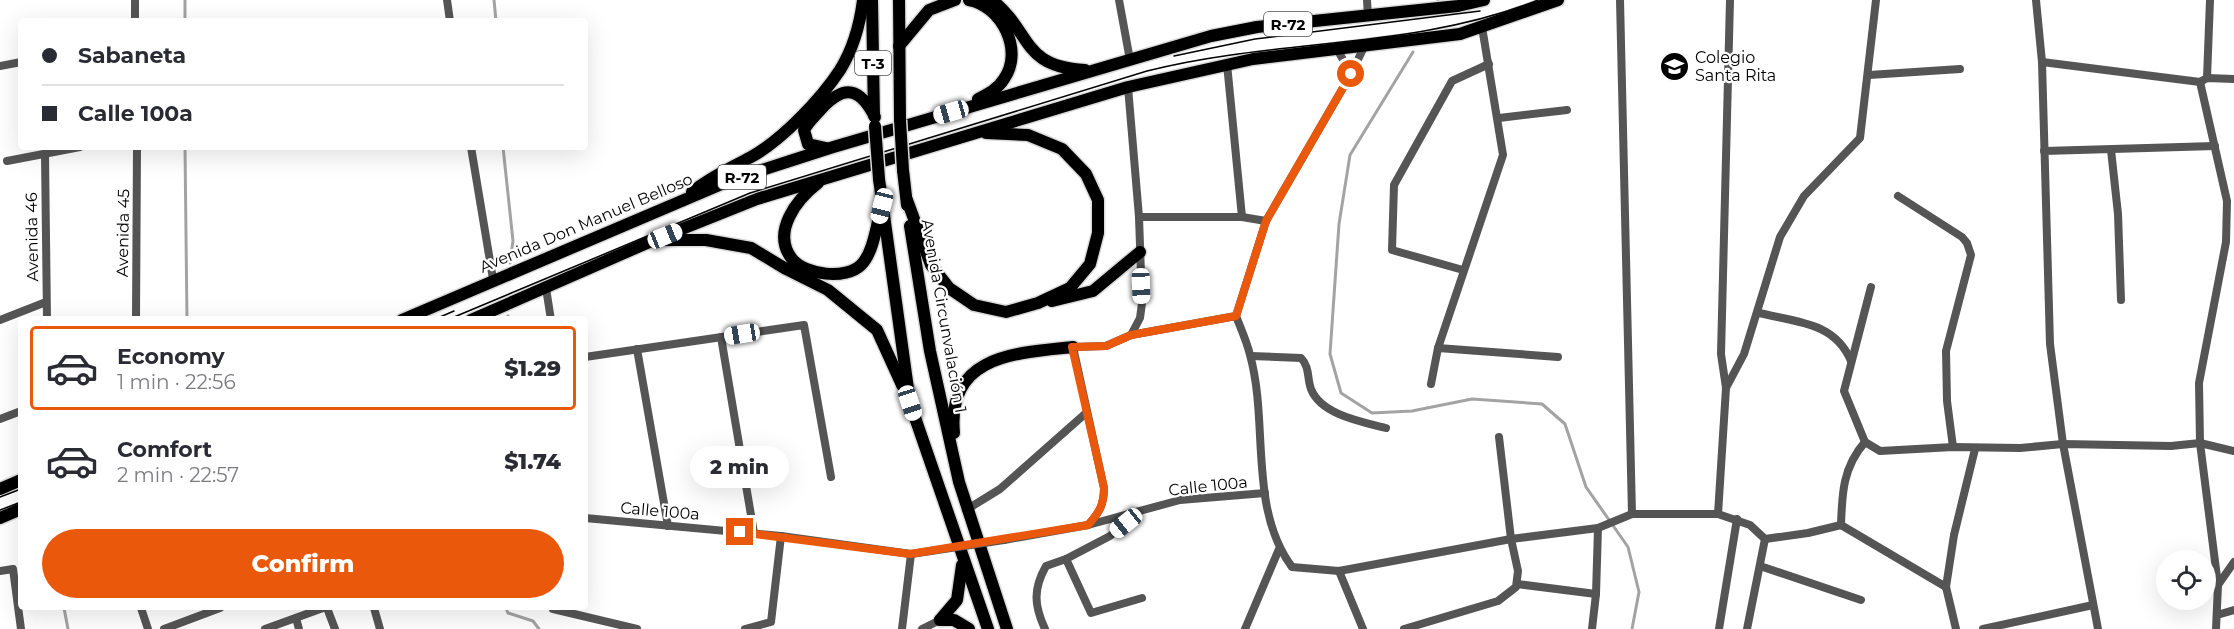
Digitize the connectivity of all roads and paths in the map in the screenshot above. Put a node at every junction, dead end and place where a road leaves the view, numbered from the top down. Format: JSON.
{"nodes":[{"id":1,"x":135,"y":0,"type":"edge"},
{"id":2,"x":447,"y":0,"type":"edge"},
{"id":3,"x":863,"y":0,"type":"edge"},
{"id":4,"x":872,"y":0,"type":"edge"},
{"id":5,"x":899,"y":0,"type":"edge"},
{"id":6,"x":955,"y":0,"type":"edge"},
{"id":7,"x":969,"y":0,"type":"edge"},
{"id":8,"x":992,"y":0,"type":"edge"},
{"id":9,"x":1119,"y":0,"type":"edge"},
{"id":10,"x":1367,"y":0,"type":"edge"},
{"id":11,"x":1484,"y":0,"type":"edge"},
{"id":12,"x":1558,"y":0,"type":"edge"},
{"id":13,"x":1620,"y":0,"type":"edge"},
{"id":14,"x":1730,"y":0,"type":"edge"},
{"id":15,"x":1876,"y":0,"type":"edge"},
{"id":16,"x":2036,"y":0,"type":"edge"},
{"id":17,"x":2210,"y":0,"type":"edge"},
{"id":18,"x":1368,"y":16,"type":"junction"},
{"id":19,"x":135,"y":18,"type":"edge"},
{"id":20,"x":450,"y":18,"type":"edge"},
{"id":21,"x":1482,"y":27,"type":"junction"},
{"id":22,"x":898,"y":46,"type":"junction"},
{"id":23,"x":1364,"y":47,"type":"junction"},
{"id":24,"x":1337,"y":50,"type":"junction"},
{"id":25,"x":1130,"y":60,"type":"junction"},
{"id":26,"x":2042,"y":62,"type":"junction"},
{"id":27,"x":18,"y":63,"type":"edge"},
{"id":28,"x":1227,"y":64,"type":"junction"},
{"id":29,"x":1489,"y":64,"type":"junction"},
{"id":30,"x":0,"y":66,"type":"edge"},
{"id":31,"x":1960,"y":69,"type":"dead end"},
{"id":32,"x":1095,"y":70,"type":"junction"},
{"id":33,"x":1351,"y":74,"type":"junction"},
{"id":34,"x":1869,"y":75,"type":"junction"},
{"id":35,"x":2234,"y":79,"type":"edge"},
{"id":36,"x":2204,"y":80,"type":"junction"},
{"id":37,"x":1128,"y":87,"type":"junction"},
{"id":38,"x":1568,"y":110,"type":"dead end"},
{"id":39,"x":951,"y":112,"type":"junction"},
{"id":40,"x":1499,"y":118,"type":"junction"},
{"id":41,"x":875,"y":122,"type":"junction"},
{"id":42,"x":975,"y":133,"type":"junction"},
{"id":43,"x":2215,"y":146,"type":"junction"},
{"id":44,"x":830,"y":148,"type":"junction"},
{"id":45,"x":65,"y":150,"type":"edge"},
{"id":46,"x":137,"y":150,"type":"edge"},
{"id":47,"x":472,"y":150,"type":"edge"},
{"id":48,"x":2111,"y":150,"type":"junction"},
{"id":49,"x":2044,"y":151,"type":"junction"},
{"id":50,"x":45,"y":154,"type":"junction"},
{"id":51,"x":7,"y":161,"type":"dead end"},
{"id":52,"x":824,"y":178,"type":"junction"},
{"id":53,"x":1898,"y":196,"type":"dead end"},
{"id":54,"x":907,"y":200,"type":"junction"},
{"id":55,"x":680,"y":202,"type":"junction"},
{"id":56,"x":882,"y":206,"type":"junction"},
{"id":57,"x":1139,"y":217,"type":"junction"},
{"id":58,"x":1242,"y":217,"type":"junction"},
{"id":59,"x":1266,"y":221,"type":"junction"},
{"id":60,"x":647,"y":243,"type":"junction"},
{"id":61,"x":1140,"y":252,"type":"junction"},
{"id":62,"x":1463,"y":270,"type":"junction"},
{"id":63,"x":493,"y":279,"type":"junction"},
{"id":64,"x":1871,"y":287,"type":"dead end"},
{"id":65,"x":546,"y":288,"type":"junction"},
{"id":66,"x":2121,"y":300,"type":"dead end"},
{"id":67,"x":46,"y":302,"type":"junction"},
{"id":68,"x":1038,"y":303,"type":"junction"},
{"id":69,"x":1759,"y":313,"type":"junction"},
{"id":70,"x":47,"y":316,"type":"edge"},
{"id":71,"x":136,"y":316,"type":"edge"},
{"id":72,"x":411,"y":316,"type":"edge"},
{"id":73,"x":480,"y":316,"type":"edge"},
{"id":74,"x":550,"y":316,"type":"edge"},
{"id":75,"x":1236,"y":316,"type":"junction"},
{"id":76,"x":0,"y":320,"type":"edge"},
{"id":77,"x":1131,"y":335,"type":"junction"},
{"id":78,"x":721,"y":337,"type":"junction"},
{"id":79,"x":1072,"y":347,"type":"junction"},
{"id":80,"x":1438,"y":348,"type":"junction"},
{"id":81,"x":637,"y":349,"type":"junction"},
{"id":82,"x":1251,"y":356,"type":"junction"},
{"id":83,"x":588,"y":357,"type":"edge"},
{"id":84,"x":1558,"y":357,"type":"dead end"},
{"id":85,"x":1851,"y":363,"type":"junction"},
{"id":86,"x":1431,"y":384,"type":"dead end"},
{"id":87,"x":1726,"y":388,"type":"junction"},
{"id":88,"x":910,"y":403,"type":"junction"},
{"id":89,"x":18,"y":412,"type":"edge"},
{"id":90,"x":1086,"y":413,"type":"junction"},
{"id":91,"x":0,"y":419,"type":"edge"},
{"id":92,"x":1386,"y":428,"type":"dead end"},
{"id":93,"x":1499,"y":437,"type":"dead end"},
{"id":94,"x":1865,"y":442,"type":"junction"},
{"id":95,"x":2200,"y":443,"type":"junction"},
{"id":96,"x":2063,"y":444,"type":"junction"},
{"id":97,"x":1953,"y":447,"type":"junction"},
{"id":98,"x":1975,"y":449,"type":"junction"},
{"id":99,"x":2234,"y":451,"type":"edge"},
{"id":100,"x":831,"y":477,"type":"dead end"},
{"id":101,"x":18,"y":481,"type":"edge"},
{"id":102,"x":959,"y":482,"type":"junction"},
{"id":103,"x":0,"y":489,"type":"edge"},
{"id":104,"x":1265,"y":494,"type":"junction"},
{"id":105,"x":18,"y":510,"type":"edge"},
{"id":106,"x":966,"y":510,"type":"junction"},
{"id":107,"x":1142,"y":510,"type":"junction"},
{"id":108,"x":1632,"y":514,"type":"junction"},
{"id":109,"x":1718,"y":514,"type":"junction"},
{"id":110,"x":0,"y":518,"type":"edge"},
{"id":111,"x":588,"y":518,"type":"edge"},
{"id":112,"x":1737,"y":519,"type":"junction"},
{"id":113,"x":1088,"y":525,"type":"junction"},
{"id":114,"x":1841,"y":525,"type":"junction"},
{"id":115,"x":668,"y":526,"type":"junction"},
{"id":116,"x":1601,"y":527,"type":"junction"},
{"id":117,"x":754,"y":534,"type":"junction"},
{"id":118,"x":781,"y":536,"type":"junction"},
{"id":119,"x":1510,"y":539,"type":"junction"},
{"id":120,"x":1764,"y":539,"type":"junction"},
{"id":121,"x":1279,"y":549,"type":"junction"},
{"id":122,"x":910,"y":554,"type":"junction"},
{"id":123,"x":1066,"y":559,"type":"junction"},
{"id":124,"x":963,"y":561,"type":"junction"},
{"id":125,"x":2234,"y":562,"type":"edge"},
{"id":126,"x":1760,"y":566,"type":"junction"},
{"id":127,"x":17,"y":568,"type":"edge"},
{"id":128,"x":1339,"y":571,"type":"junction"},
{"id":129,"x":0,"y":572,"type":"edge"},
{"id":130,"x":18,"y":583,"type":"edge"},
{"id":131,"x":1517,"y":584,"type":"junction"},
{"id":132,"x":2218,"y":585,"type":"junction"},
{"id":133,"x":1946,"y":587,"type":"junction"},
{"id":134,"x":1596,"y":594,"type":"junction"},
{"id":135,"x":1142,"y":598,"type":"dead end"},
{"id":136,"x":1861,"y":600,"type":"dead end"},
{"id":137,"x":2093,"y":605,"type":"junction"},
{"id":138,"x":20,"y":610,"type":"edge"},
{"id":139,"x":142,"y":610,"type":"edge"},
{"id":140,"x":215,"y":610,"type":"edge"},
{"id":141,"x":319,"y":610,"type":"edge"},
{"id":142,"x":326,"y":610,"type":"edge"},
{"id":143,"x":375,"y":610,"type":"edge"},
{"id":144,"x":557,"y":610,"type":"edge"},
{"id":145,"x":2234,"y":610,"type":"edge"},
{"id":146,"x":2217,"y":615,"type":"junction"},
{"id":147,"x":296,"y":618,"type":"junction"},
{"id":148,"x":940,"y":620,"type":"junction"},
{"id":149,"x":1431,"y":625,"type":"edge"},
{"id":150,"x":771,"y":626,"type":"edge"},
{"id":151,"x":21,"y":629,"type":"edge"},
{"id":152,"x":148,"y":629,"type":"edge"},
{"id":153,"x":164,"y":629,"type":"edge"},
{"id":154,"x":265,"y":629,"type":"edge"},
{"id":155,"x":299,"y":629,"type":"edge"},
{"id":156,"x":335,"y":629,"type":"edge"},
{"id":157,"x":380,"y":629,"type":"edge"},
{"id":158,"x":637,"y":629,"type":"edge"},
{"id":159,"x":745,"y":629,"type":"edge"},
{"id":160,"x":903,"y":629,"type":"edge"},
{"id":161,"x":922,"y":629,"type":"edge"},
{"id":162,"x":969,"y":629,"type":"edge"},
{"id":163,"x":988,"y":629,"type":"edge"},
{"id":164,"x":1007,"y":629,"type":"edge"},
{"id":165,"x":1045,"y":629,"type":"edge"},
{"id":166,"x":1245,"y":629,"type":"edge"},
{"id":167,"x":1363,"y":629,"type":"edge"},
{"id":168,"x":1404,"y":629,"type":"edge"},
{"id":169,"x":1592,"y":629,"type":"edge"},
{"id":170,"x":1719,"y":629,"type":"edge"},
{"id":171,"x":1747,"y":629,"type":"edge"},
{"id":172,"x":1956,"y":629,"type":"edge"},
{"id":173,"x":1983,"y":629,"type":"edge"},
{"id":174,"x":2098,"y":629,"type":"edge"},
{"id":175,"x":2216,"y":629,"type":"edge"}],
"edges":[{"from":1,"to":19,"type":"street"},
{"from":2,"to":20,"type":"street"},
{"from":3,"to":55,"type":"main road"},
{"from":4,"to":41,"type":"main road","number":"T-3"},
{"from":5,"to":22,"type":"main road","name":"Avenida Circunvalación 1","number":"T-3"},
{"from":6,"to":22,"type":"main road"},
{"from":7,"to":39,"type":"main road"},
{"from":8,"to":32,"type":"main road"},
{"from":9,"to":25,"type":"street"},
{"from":10,"to":18,"type":"street"},
{"from":11,"to":18,"type":"main road","number":"R-72"},
{"from":12,"to":21,"type":"main road","number":"R-72"},
{"from":13,"to":108,"type":"street"},
{"from":14,"to":87,"type":"street"},
{"from":15,"to":34,"type":"street"},
{"from":16,"to":26,"type":"street"},
{"from":17,"to":36,"type":"street"},
{"from":18,"to":25,"type":"main road","number":"R-72"},
{"from":21,"to":23,"type":"main road","number":"R-72"},
{"from":21,"to":29,"type":"street"},
{"from":22,"to":54,"type":"main road","name":"Avenida Circunvalación 1","number":"T-3","bridge":true},
{"from":23,"to":24,"type":"main road","number":"R-72"},
{"from":23,"to":33,"type":"street"},
{"from":24,"to":28,"type":"main road","number":"R-72"},
{"from":24,"to":33,"type":"street"},
{"from":25,"to":32,"type":"main road","number":"R-72"},
{"from":26,"to":36,"type":"street"},
{"from":26,"to":49,"type":"street"},
{"from":27,"to":30,"type":"street"},
{"from":28,"to":37,"type":"main road","number":"R-72"},
{"from":28,"to":58,"type":"street"},
{"from":29,"to":40,"type":"street"},
{"from":29,"to":62,"type":"street"},
{"from":31,"to":34,"type":"street"},
{"from":32,"to":39,"type":"main road","name":"Avenida Don Manuel Belloso","number":"R-72"},
{"from":33,"to":59,"type":"street"},
{"from":34,"to":69,"type":"street"},
{"from":35,"to":36,"type":"street"},
{"from":36,"to":43,"type":"street"},
{"from":37,"to":42,"type":"main road","number":"R-72"},
{"from":37,"to":57,"type":"street"},
{"from":38,"to":40,"type":"street"},
{"from":39,"to":44,"type":"main road","name":"Avenida Don Manuel Belloso","number":"R-72"},
{"from":40,"to":62,"type":"street"},
{"from":41,"to":44,"type":"main road"},
{"from":41,"to":56,"type":"main road","number":"T-3","bridge":true},
{"from":42,"to":52,"type":"main road","number":"R-72"},
{"from":42,"to":68,"type":"main road"},
{"from":43,"to":48,"type":"street"},
{"from":43,"to":95,"type":"street"},
{"from":44,"to":55,"type":"main road","name":"Avenida Don Manuel Belloso","number":"R-72"},
{"from":45,"to":50,"type":"street"},
{"from":46,"to":71,"type":"street","name":"Avenida 45"},
{"from":47,"to":63,"type":"street"},
{"from":48,"to":49,"type":"street"},
{"from":48,"to":66,"type":"street"},
{"from":49,"to":96,"type":"street"},
{"from":50,"to":51,"type":"street"},
{"from":50,"to":67,"type":"street","name":"Avenida 46"},
{"from":52,"to":56,"type":"main road"},
{"from":52,"to":60,"type":"main road","number":"R-72"},
{"from":53,"to":97,"type":"street"},
{"from":54,"to":68,"type":"main road"},
{"from":54,"to":102,"type":"main road","name":"Avenida Circunvalación 1","number":"T-3"},
{"from":55,"to":63,"type":"main road","name":"Avenida Don Manuel Belloso","number":"R-72"},
{"from":56,"to":88,"type":"main road","number":"T-3"},
{"from":57,"to":58,"type":"street"},
{"from":57,"to":61,"type":"street"},
{"from":58,"to":59,"type":"street"},
{"from":59,"to":75,"type":"street"},
{"from":60,"to":65,"type":"main road","number":"R-72"},
{"from":60,"to":88,"type":"main road"},
{"from":61,"to":68,"type":"main road"},
{"from":61,"to":77,"type":"street"},
{"from":62,"to":80,"type":"street"},
{"from":63,"to":72,"type":"main road","name":"Avenida Don Manuel Belloso","number":"R-72"},
{"from":64,"to":85,"type":"street"},
{"from":65,"to":73,"type":"main road","number":"R-72"},
{"from":65,"to":74,"type":"street"},
{"from":67,"to":70,"type":"street","name":"Avenida 46"},
{"from":67,"to":76,"type":"street"},
{"from":69,"to":85,"type":"street"},
{"from":69,"to":87,"type":"street"},
{"from":75,"to":77,"type":"street"},
{"from":75,"to":82,"type":"street"},
{"from":77,"to":79,"type":"street"},
{"from":78,"to":81,"type":"street"},
{"from":78,"to":100,"type":"street"},
{"from":78,"to":117,"type":"street"},
{"from":79,"to":90,"type":"street"},
{"from":79,"to":102,"type":"main road"},
{"from":80,"to":84,"type":"street"},
{"from":80,"to":86,"type":"street"},
{"from":81,"to":83,"type":"street"},
{"from":81,"to":115,"type":"street"},
{"from":82,"to":92,"type":"street"},
{"from":82,"to":104,"type":"street"},
{"from":85,"to":94,"type":"street"},
{"from":87,"to":109,"type":"street"},
{"from":88,"to":124,"type":"main road","number":"T-3"},
{"from":89,"to":91,"type":"street"},
{"from":90,"to":106,"type":"street"},
{"from":90,"to":113,"type":"street"},
{"from":93,"to":119,"type":"street"},
{"from":94,"to":97,"type":"street"},
{"from":94,"to":114,"type":"street"},
{"from":95,"to":96,"type":"street"},
{"from":95,"to":99,"type":"street"},
{"from":95,"to":132,"type":"street"},
{"from":96,"to":98,"type":"street"},
{"from":96,"to":137,"type":"street"},
{"from":97,"to":98,"type":"street"},
{"from":98,"to":133,"type":"street"},
{"from":101,"to":103,"type":"main road"},
{"from":102,"to":106,"type":"main road","name":"Avenida Circunvalación 1","number":"T-3"},
{"from":104,"to":107,"type":"street","name":"Calle 100a"},
{"from":104,"to":121,"type":"street"},
{"from":105,"to":110,"type":"main road"},
{"from":106,"to":164,"type":"main road","name":"Avenida Circunvalación 1","number":"T-3"},
{"from":107,"to":113,"type":"street","name":"Calle 100a"},
{"from":107,"to":123,"type":"street"},
{"from":108,"to":109,"type":"street"},
{"from":108,"to":116,"type":"street"},
{"from":109,"to":112,"type":"street"},
{"from":111,"to":115,"type":"street","name":"Calle 100a"},
{"from":112,"to":120,"type":"street"},
{"from":112,"to":170,"type":"street"},
{"from":113,"to":122,"type":"street","name":"Calle 100a","bridge":true},
{"from":114,"to":120,"type":"street"},
{"from":114,"to":133,"type":"street"},
{"from":115,"to":117,"type":"street","name":"Calle 100a"},
{"from":116,"to":119,"type":"street"},
{"from":116,"to":134,"type":"street"},
{"from":117,"to":118,"type":"street","name":"Calle 100a"},
{"from":118,"to":122,"type":"street","name":"Calle 100a"},
{"from":118,"to":150,"type":"street"},
{"from":119,"to":128,"type":"street"},
{"from":119,"to":131,"type":"street"},
{"from":120,"to":126,"type":"street"},
{"from":121,"to":128,"type":"street"},
{"from":121,"to":166,"type":"street"},
{"from":122,"to":160,"type":"street"},
{"from":123,"to":135,"type":"street"},
{"from":123,"to":165,"type":"street"},
{"from":124,"to":148,"type":"main road"},
{"from":124,"to":163,"type":"main road","number":"T-3"},
{"from":125,"to":132,"type":"street"},
{"from":126,"to":136,"type":"street"},
{"from":126,"to":171,"type":"street"},
{"from":127,"to":129,"type":"street"},
{"from":127,"to":130,"type":"street"},
{"from":128,"to":167,"type":"street"},
{"from":131,"to":134,"type":"street"},
{"from":131,"to":149,"type":"street"},
{"from":132,"to":146,"type":"street"},
{"from":133,"to":172,"type":"street"},
{"from":134,"to":169,"type":"street"},
{"from":137,"to":173,"type":"street"},
{"from":137,"to":174,"type":"street"},
{"from":138,"to":151,"type":"street"},
{"from":139,"to":152,"type":"street"},
{"from":140,"to":153,"type":"street"},
{"from":141,"to":147,"type":"street"},
{"from":142,"to":156,"type":"street"},
{"from":143,"to":157,"type":"street"},
{"from":144,"to":158,"type":"street"},
{"from":145,"to":146,"type":"street"},
{"from":146,"to":175,"type":"street"},
{"from":147,"to":154,"type":"street"},
{"from":147,"to":155,"type":"street"},
{"from":148,"to":161,"type":"street"},
{"from":148,"to":162,"type":"main road"},
{"from":149,"to":168,"type":"street"},
{"from":150,"to":159,"type":"street"}]}
